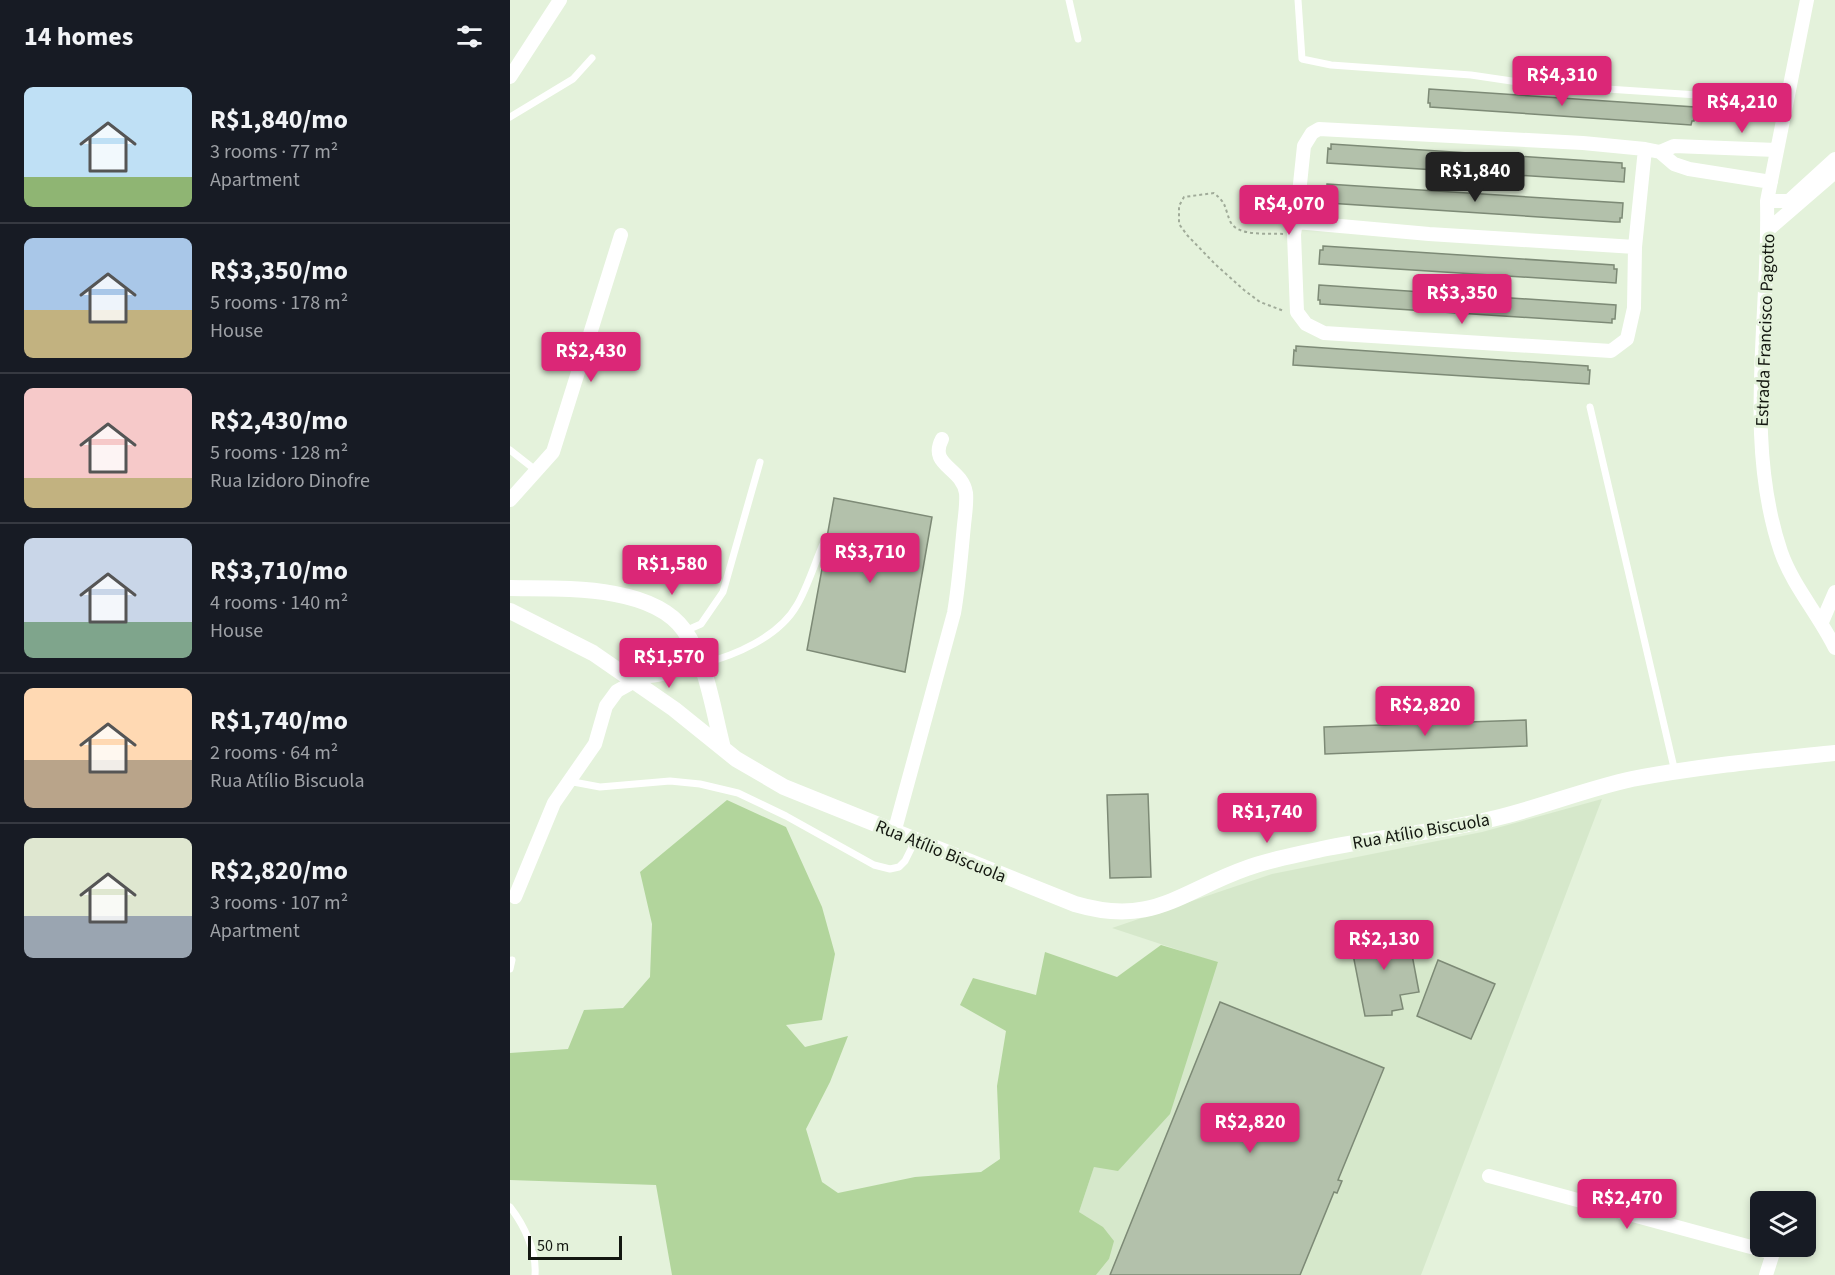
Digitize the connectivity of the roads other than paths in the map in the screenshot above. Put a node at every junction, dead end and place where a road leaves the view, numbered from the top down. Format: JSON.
{"nodes":[{"id":1,"x":560,"y":0,"type":"edge"},
{"id":2,"x":1068,"y":0,"type":"edge"},
{"id":3,"x":1298,"y":0,"type":"edge"},
{"id":4,"x":1807,"y":0,"type":"edge"},
{"id":5,"x":1078,"y":39,"type":"dead end"},
{"id":6,"x":592,"y":58,"type":"dead end"},
{"id":7,"x":510,"y":77,"type":"edge"},
{"id":8,"x":1786,"y":101,"type":"junction"},
{"id":9,"x":510,"y":117,"type":"edge"},
{"id":10,"x":1645,"y":149,"type":"junction"},
{"id":11,"x":1776,"y":150,"type":"junction"},
{"id":12,"x":1660,"y":152,"type":"junction"},
{"id":13,"x":1835,"y":159,"type":"edge"},
{"id":14,"x":1835,"y":172,"type":"edge"},
{"id":15,"x":1771,"y":182,"type":"junction"},
{"id":16,"x":1767,"y":201,"type":"junction"},
{"id":17,"x":1295,"y":228,"type":"junction"},
{"id":18,"x":1768,"y":230,"type":"junction"},
{"id":19,"x":621,"y":235,"type":"dead end"},
{"id":20,"x":1635,"y":247,"type":"junction"},
{"id":21,"x":1590,"y":406,"type":"dead end"},
{"id":22,"x":942,"y":439,"type":"dead end"},
{"id":23,"x":510,"y":450,"type":"edge"},
{"id":24,"x":760,"y":462,"type":"dead end"},
{"id":25,"x":537,"y":472,"type":"junction"},
{"id":26,"x":510,"y":500,"type":"edge"},
{"id":27,"x":824,"y":542,"type":"dead end"},
{"id":28,"x":510,"y":588,"type":"edge"},
{"id":29,"x":1835,"y":592,"type":"edge"},
{"id":30,"x":510,"y":611,"type":"edge"},
{"id":31,"x":1822,"y":622,"type":"junction"},
{"id":32,"x":687,"y":635,"type":"junction"},
{"id":33,"x":1835,"y":648,"type":"edge"},
{"id":34,"x":701,"y":664,"type":"junction"},
{"id":35,"x":616,"y":668,"type":"junction"},
{"id":36,"x":635,"y":681,"type":"junction"},
{"id":37,"x":723,"y":748,"type":"junction"},
{"id":38,"x":1835,"y":753,"type":"edge"},
{"id":39,"x":1676,"y":772,"type":"junction"},
{"id":40,"x":568,"y":781,"type":"junction"},
{"id":41,"x":894,"y":833,"type":"junction"},
{"id":42,"x":915,"y":841,"type":"junction"},
{"id":43,"x":515,"y":897,"type":"dead end"},
{"id":44,"x":512,"y":960,"type":"dead end"},
{"id":45,"x":510,"y":969,"type":"edge"},
{"id":46,"x":1490,"y":1176,"type":"dead end"},
{"id":47,"x":510,"y":1207,"type":"edge"},
{"id":48,"x":535,"y":1275,"type":"edge"},
{"id":49,"x":1766,"y":1275,"type":"edge"}],
"edges":[{"from":1,"to":7,"type":"street"},
{"from":2,"to":5,"type":"lane"},
{"from":3,"to":8,"type":"lane"},
{"from":4,"to":8,"type":"street","name":"Estrada Francisco Pagotto"},
{"from":6,"to":9,"type":"lane"},
{"from":8,"to":11,"type":"street","name":"Estrada Francisco Pagotto"},
{"from":10,"to":12,"type":"street"},
{"from":10,"to":17,"type":"street"},
{"from":10,"to":20,"type":"street"},
{"from":11,"to":12,"type":"street"},
{"from":11,"to":15,"type":"street","name":"Estrada Francisco Pagotto"},
{"from":12,"to":15,"type":"street"},
{"from":13,"to":16,"type":"street"},
{"from":14,"to":18,"type":"street"},
{"from":15,"to":16,"type":"street","name":"Estrada Francisco Pagotto"},
{"from":16,"to":18,"type":"street","name":"Estrada Francisco Pagotto"},
{"from":17,"to":20,"type":"street"},
{"from":17,"to":20,"type":"street"},
{"from":18,"to":31,"type":"street","name":"Estrada Francisco Pagotto"},
{"from":19,"to":25,"type":"street"},
{"from":21,"to":39,"type":"lane"},
{"from":22,"to":41,"type":"street"},
{"from":23,"to":25,"type":"lane"},
{"from":24,"to":32,"type":"lane"},
{"from":25,"to":26,"type":"street"},
{"from":27,"to":34,"type":"lane"},
{"from":28,"to":32,"type":"street"},
{"from":29,"to":31,"type":"street"},
{"from":30,"to":35,"type":"street","name":"Rua Atílio Biscuola"},
{"from":31,"to":33,"type":"street","name":"Estrada Francisco Pagotto"},
{"from":32,"to":34,"type":"street"},
{"from":32,"to":35,"type":"street"},
{"from":34,"to":37,"type":"street"},
{"from":35,"to":36,"type":"street","name":"Rua Atílio Biscuola"},
{"from":36,"to":37,"type":"street","name":"Rua Atílio Biscuola"},
{"from":36,"to":40,"type":"street"},
{"from":37,"to":41,"type":"street","name":"Rua Atílio Biscuola"},
{"from":38,"to":39,"type":"street","name":"Rua Atílio Biscuola"},
{"from":39,"to":42,"type":"street","name":"Rua Atílio Biscuola"},
{"from":40,"to":42,"type":"lane"},
{"from":40,"to":43,"type":"street"},
{"from":41,"to":42,"type":"street","name":"Rua Atílio Biscuola"},
{"from":44,"to":45,"type":"lane"},
{"from":46,"to":49,"type":"street"},
{"from":47,"to":48,"type":"lane"}]}
